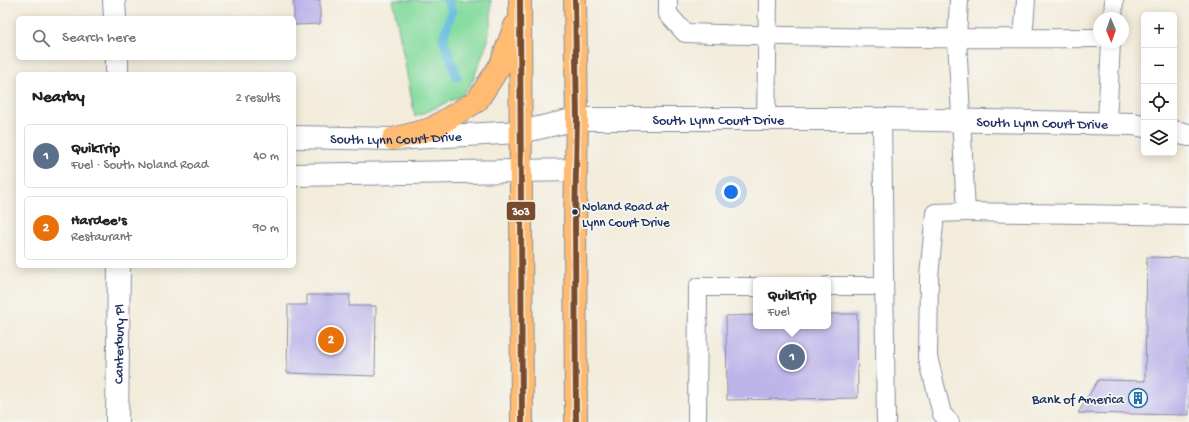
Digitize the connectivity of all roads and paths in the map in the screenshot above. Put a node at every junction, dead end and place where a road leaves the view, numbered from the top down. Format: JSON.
{"nodes":[{"id":1,"x":114,"y":0,"type":"edge"},
{"id":2,"x":575,"y":0,"type":"edge"},
{"id":3,"x":668,"y":0,"type":"edge"},
{"id":4,"x":768,"y":0,"type":"edge"},
{"id":5,"x":959,"y":0,"type":"edge"},
{"id":6,"x":1026,"y":0,"type":"edge"},
{"id":7,"x":1114,"y":0,"type":"edge"},
{"id":8,"x":520,"y":7,"type":"edge"},
{"id":9,"x":1113,"y":12,"type":"edge"},
{"id":10,"x":115,"y":16,"type":"edge"},
{"id":11,"x":767,"y":36,"type":"junction"},
{"id":12,"x":1023,"y":38,"type":"junction"},
{"id":13,"x":1093,"y":38,"type":"edge"},
{"id":14,"x":957,"y":39,"type":"junction"},
{"id":15,"x":1112,"y":48,"type":"edge"},
{"id":16,"x":117,"y":60,"type":"edge"},
{"id":17,"x":117,"y":72,"type":"edge"},
{"id":18,"x":577,"y":119,"type":"junction"},
{"id":19,"x":766,"y":119,"type":"junction"},
{"id":20,"x":882,"y":119,"type":"junction"},
{"id":21,"x":962,"y":120,"type":"junction"},
{"id":22,"x":1107,"y":123,"type":"junction"},
{"id":23,"x":1141,"y":125,"type":"edge"},
{"id":24,"x":521,"y":132,"type":"junction"},
{"id":25,"x":1177,"y":133,"type":"edge"},
{"id":26,"x":1189,"y":135,"type":"edge"},
{"id":27,"x":296,"y":138,"type":"edge"},
{"id":28,"x":393,"y":139,"type":"junction"},
{"id":29,"x":576,"y":170,"type":"junction"},
{"id":30,"x":522,"y":171,"type":"junction"},
{"id":31,"x":296,"y":175,"type":"edge"},
{"id":32,"x":966,"y":212,"type":"junction"},
{"id":33,"x":1189,"y":216,"type":"edge"},
{"id":34,"x":119,"y":268,"type":"edge"},
{"id":35,"x":831,"y":286,"type":"edge"},
{"id":36,"x":884,"y":286,"type":"junction"},
{"id":37,"x":753,"y":287,"type":"edge"},
{"id":38,"x":117,"y":422,"type":"edge"},
{"id":39,"x":522,"y":422,"type":"edge"},
{"id":40,"x":576,"y":422,"type":"edge"},
{"id":41,"x":698,"y":422,"type":"edge"},
{"id":42,"x":886,"y":422,"type":"edge"},
{"id":43,"x":950,"y":422,"type":"edge"}],
"edges":[{"from":1,"to":10,"type":"street"},
{"from":2,"to":18,"type":"main road"},
{"from":3,"to":11,"type":"lane"},
{"from":4,"to":11,"type":"lane"},
{"from":5,"to":14,"type":"lane"},
{"from":6,"to":12,"type":"lane"},
{"from":7,"to":9,"type":"lane"},
{"from":8,"to":24,"type":"main road"},
{"from":8,"to":28,"type":"main road"},
{"from":11,"to":14,"type":"lane"},
{"from":11,"to":19,"type":"lane"},
{"from":12,"to":13,"type":"lane"},
{"from":12,"to":14,"type":"lane"},
{"from":14,"to":21,"type":"lane"},
{"from":15,"to":22,"type":"lane"},
{"from":16,"to":17,"type":"street"},
{"from":18,"to":19,"type":"street","name":"South Lynn Court Drive"},
{"from":18,"to":24,"type":"street","name":"South Lynn Court Drive"},
{"from":18,"to":29,"type":"main road"},
{"from":19,"to":20,"type":"street","name":"South Lynn Court Drive"},
{"from":20,"to":21,"type":"street","name":"South Lynn Court Drive"},
{"from":20,"to":36,"type":"lane"},
{"from":21,"to":22,"type":"street","name":"South Lynn Court Drive"},
{"from":21,"to":32,"type":"lane"},
{"from":22,"to":23,"type":"street","name":"South Lynn Court Drive"},
{"from":24,"to":28,"type":"street","name":"South Lynn Court Drive"},
{"from":24,"to":30,"type":"main road"},
{"from":25,"to":26,"type":"street"},
{"from":27,"to":28,"type":"street","name":"South Lynn Court Drive"},
{"from":29,"to":30,"type":"street"},
{"from":29,"to":40,"type":"main road"},
{"from":30,"to":31,"type":"street"},
{"from":30,"to":39,"type":"main road"},
{"from":32,"to":33,"type":"lane"},
{"from":32,"to":43,"type":"lane"},
{"from":34,"to":38,"type":"street","name":"Canterbury Pl"},
{"from":35,"to":36,"type":"lane"},
{"from":36,"to":42,"type":"lane"},
{"from":37,"to":41,"type":"lane"}]}
